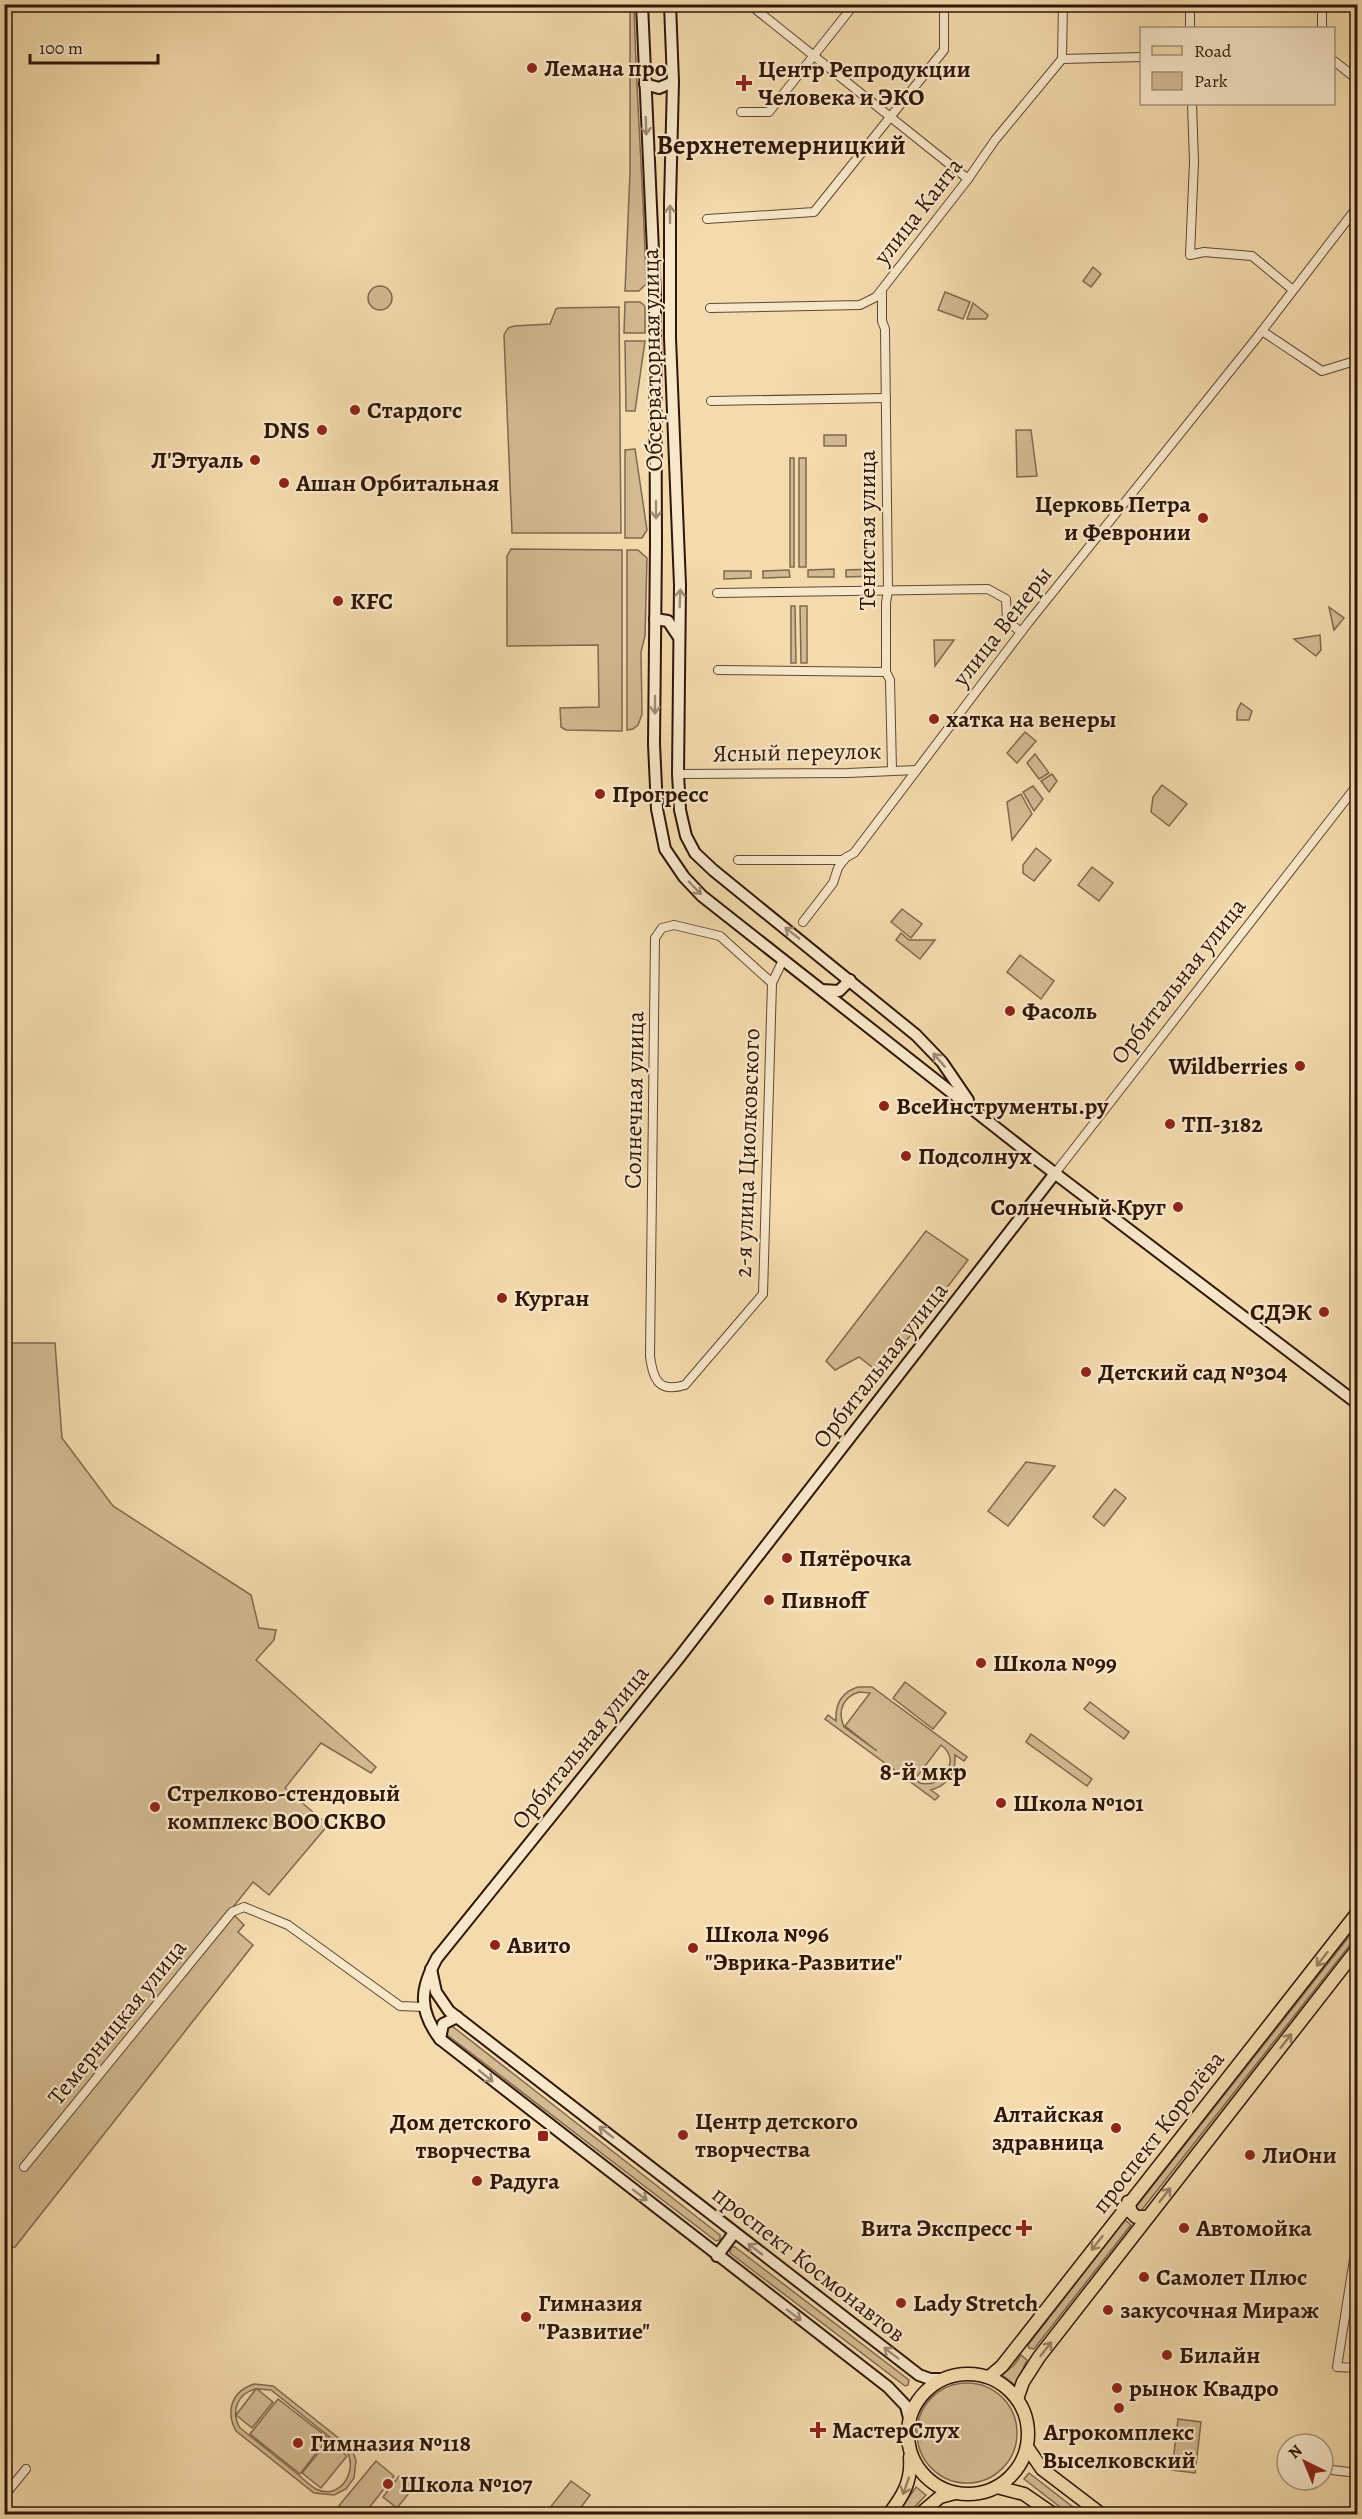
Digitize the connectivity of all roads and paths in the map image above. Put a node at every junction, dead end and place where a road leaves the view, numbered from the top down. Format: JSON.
{"nodes":[{"id":1,"x":642,"y":4,"type":"edge"},
{"id":2,"x":670,"y":4,"type":"edge"},
{"id":3,"x":749,"y":4,"type":"edge"},
{"id":4,"x":849,"y":4,"type":"edge"},
{"id":5,"x":944,"y":4,"type":"edge"},
{"id":6,"x":1063,"y":4,"type":"edge"},
{"id":7,"x":1190,"y":4,"type":"edge"},
{"id":8,"x":1322,"y":4,"type":"edge"},
{"id":9,"x":1190,"y":27,"type":"edge"},
{"id":10,"x":1322,"y":27,"type":"edge"},
{"id":11,"x":812,"y":57,"type":"junction"},
{"id":12,"x":1140,"y":57,"type":"edge"},
{"id":13,"x":1062,"y":59,"type":"junction"},
{"id":14,"x":1335,"y":62,"type":"edge"},
{"id":15,"x":1358,"y":80,"type":"edge"},
{"id":16,"x":673,"y":82,"type":"junction"},
{"id":17,"x":645,"y":84,"type":"junction"},
{"id":18,"x":1192,"y":105,"type":"edge"},
{"id":19,"x":741,"y":112,"type":"dead end"},
{"id":20,"x":890,"y":117,"type":"junction"},
{"id":21,"x":968,"y":179,"type":"junction"},
{"id":22,"x":1356,"y":211,"type":"edge"},
{"id":23,"x":707,"y":219,"type":"dead end"},
{"id":24,"x":882,"y":290,"type":"junction"},
{"id":25,"x":1293,"y":290,"type":"junction"},
{"id":26,"x":710,"y":308,"type":"dead end"},
{"id":27,"x":1262,"y":331,"type":"junction"},
{"id":28,"x":1358,"y":360,"type":"edge"},
{"id":29,"x":886,"y":398,"type":"junction"},
{"id":30,"x":711,"y":401,"type":"dead end"},
{"id":31,"x":888,"y":590,"type":"junction"},
{"id":32,"x":717,"y":593,"type":"dead end"},
{"id":33,"x":655,"y":620,"type":"junction"},
{"id":34,"x":1021,"y":632,"type":"junction"},
{"id":35,"x":678,"y":636,"type":"junction"},
{"id":36,"x":718,"y":670,"type":"dead end"},
{"id":37,"x":886,"y":672,"type":"junction"},
{"id":38,"x":892,"y":770,"type":"junction"},
{"id":39,"x":916,"y":770,"type":"junction"},
{"id":40,"x":678,"y":774,"type":"junction"},
{"id":41,"x":1358,"y":784,"type":"edge"},
{"id":42,"x":738,"y":860,"type":"dead end"},
{"id":43,"x":844,"y":860,"type":"junction"},
{"id":44,"x":803,"y":922,"type":"dead end"},
{"id":45,"x":783,"y":960,"type":"junction"},
{"id":46,"x":850,"y":980,"type":"junction"},
{"id":47,"x":772,"y":983,"type":"junction"},
{"id":48,"x":822,"y":990,"type":"junction"},
{"id":49,"x":973,"y":1108,"type":"junction"},
{"id":50,"x":1056,"y":1172,"type":"junction"},
{"id":51,"x":676,"y":1388,"type":"joint"},
{"id":52,"x":1358,"y":1404,"type":"edge"},
{"id":53,"x":1355,"y":1919,"type":"edge"},
{"id":54,"x":1358,"y":1948,"type":"edge"},
{"id":55,"x":431,"y":1968,"type":"junction"},
{"id":56,"x":424,"y":2007,"type":"junction"},
{"id":57,"x":457,"y":2017,"type":"junction"},
{"id":58,"x":440,"y":2039,"type":"junction"},
{"id":59,"x":24,"y":2167,"type":"dead end"},
{"id":60,"x":1128,"y":2202,"type":"junction"},
{"id":61,"x":1148,"y":2217,"type":"junction"},
{"id":62,"x":734,"y":2233,"type":"junction"},
{"id":63,"x":1358,"y":2234,"type":"edge"},
{"id":64,"x":717,"y":2256,"type":"junction"},
{"id":65,"x":1358,"y":2368,"type":"edge"},
{"id":66,"x":989,"y":2378,"type":"junction"},
{"id":67,"x":941,"y":2379,"type":"junction"},
{"id":68,"x":1017,"y":2399,"type":"junction"},
{"id":69,"x":909,"y":2418,"type":"junction"},
{"id":70,"x":1027,"y":2447,"type":"junction"},
{"id":71,"x":910,"y":2453,"type":"junction"},
{"id":72,"x":26,"y":2469,"type":"dead end"},
{"id":73,"x":1335,"y":2470,"type":"edge"},
{"id":74,"x":1358,"y":2473,"type":"edge"},
{"id":75,"x":997,"y":2487,"type":"junction"},
{"id":76,"x":955,"y":2493,"type":"junction"},
{"id":77,"x":4,"y":2496,"type":"edge"},
{"id":78,"x":889,"y":2514,"type":"edge"},
{"id":79,"x":920,"y":2514,"type":"edge"},
{"id":80,"x":1053,"y":2514,"type":"edge"},
{"id":81,"x":1101,"y":2514,"type":"edge"}],
"edges":[{"from":1,"to":17,"type":"main road","name":"Обсерваторная улица"},
{"from":2,"to":16,"type":"main road","name":"Обсерваторная улица"},
{"from":3,"to":11,"type":"street"},
{"from":4,"to":11,"type":"street"},
{"from":5,"to":20,"type":"street"},
{"from":6,"to":13,"type":"street"},
{"from":7,"to":9,"type":"street"},
{"from":8,"to":10,"type":"street"},
{"from":11,"to":19,"type":"street"},
{"from":11,"to":20,"type":"street"},
{"from":12,"to":13,"type":"street"},
{"from":13,"to":21,"type":"street","name":"улица Канта"},
{"from":14,"to":15,"type":"street"},
{"from":16,"to":17,"type":"main road"},
{"from":35,"to":16,"type":"main road","name":"Обсерваторная улица","one_way":true},
{"from":17,"to":33,"type":"main road","name":"Обсерваторная улица","one_way":true},
{"from":18,"to":25,"type":"street"},
{"from":20,"to":21,"type":"street"},
{"from":20,"to":23,"type":"street"},
{"from":21,"to":24,"type":"street","name":"улица Канта"},
{"from":22,"to":25,"type":"street","name":"улица Венеры"},
{"from":24,"to":26,"type":"street","name":"улица Канта"},
{"from":24,"to":29,"type":"street","name":"Тенистая улица"},
{"from":25,"to":27,"type":"street","name":"улица Венеры"},
{"from":27,"to":28,"type":"street"},
{"from":27,"to":34,"type":"street","name":"улица Венеры"},
{"from":29,"to":30,"type":"street"},
{"from":29,"to":31,"type":"street","name":"Тенистая улица"},
{"from":31,"to":32,"type":"street"},
{"from":31,"to":34,"type":"street"},
{"from":31,"to":37,"type":"street","name":"Тенистая улица"},
{"from":33,"to":35,"type":"main road"},
{"from":33,"to":45,"type":"main road","name":"Обсерваторная улица","one_way":true},
{"from":34,"to":39,"type":"street","name":"улица Венеры"},
{"from":35,"to":40,"type":"main road","name":"Обсерваторная улица"},
{"from":36,"to":37,"type":"street"},
{"from":37,"to":38,"type":"street","name":"Тенистая улица"},
{"from":38,"to":39,"type":"street","name":"Ясный переулок"},
{"from":38,"to":40,"type":"street","name":"Ясный переулок"},
{"from":39,"to":43,"type":"street","name":"улица Венеры"},
{"from":46,"to":40,"type":"main road","name":"Обсерваторная улица","one_way":true},
{"from":41,"to":50,"type":"street","name":"Орбитальная улица"},
{"from":42,"to":43,"type":"street"},
{"from":43,"to":44,"type":"street","name":"улица Венеры"},
{"from":45,"to":47,"type":"street","name":"2-я улица Циолковского"},
{"from":45,"to":48,"type":"main road","name":"Обсерваторная улица"},
{"from":46,"to":48,"type":"main road"},
{"from":49,"to":46,"type":"main road","name":"Обсерваторная улица","one_way":true},
{"from":47,"to":51,"type":"street","name":"2-я улица Циолковского"},
{"from":47,"to":51,"type":"street","name":"Солнечная улица"},
{"from":48,"to":49,"type":"main road","name":"Обсерваторная улица"},
{"from":49,"to":50,"type":"main road","name":"Обсерваторная улица"},
{"from":50,"to":52,"type":"main road","name":"Обсерваторная улица"},
{"from":50,"to":55,"type":"main road","name":"Орбитальная улица"},
{"from":53,"to":60,"type":"main road","name":"проспект Королёва","one_way":true},
{"from":61,"to":54,"type":"main road","name":"проспект Королёва","one_way":true},
{"from":55,"to":56,"type":"main road"},
{"from":55,"to":57,"type":"main road","name":"проспект Космонавтов"},
{"from":56,"to":58,"type":"main road","name":"проспект Космонавтов"},
{"from":56,"to":59,"type":"street","name":"Темерницкая улица"},
{"from":57,"to":58,"type":"main road"},
{"from":62,"to":57,"type":"main road","name":"проспект Космонавтов","one_way":true},
{"from":58,"to":64,"type":"main road","name":"проспект Космонавтов","one_way":true},
{"from":60,"to":61,"type":"main road"},
{"from":60,"to":66,"type":"main road","name":"проспект Королёва","one_way":true},
{"from":68,"to":61,"type":"main road","name":"проспект Королёва","one_way":true},
{"from":62,"to":64,"type":"main road"},
{"from":67,"to":62,"type":"main road","name":"проспект Космонавтов","one_way":true},
{"from":63,"to":65,"type":"street"},
{"from":64,"to":69,"type":"main road","name":"проспект Космонавтов","one_way":true},
{"from":66,"to":67,"type":"main road"},
{"from":66,"to":68,"type":"main road"},
{"from":67,"to":69,"type":"main road"},
{"from":68,"to":70,"type":"main road"},
{"from":69,"to":71,"type":"main road"},
{"from":70,"to":75,"type":"main road"},
{"from":70,"to":81,"type":"main road"},
{"from":71,"to":76,"type":"main road"},
{"from":71,"to":78,"type":"main road","one_way":true},
{"from":72,"to":77,"type":"street"},
{"from":73,"to":74,"type":"street"},
{"from":75,"to":76,"type":"main road"},
{"from":75,"to":80,"type":"main road"},
{"from":76,"to":79,"type":"main road"}]}
